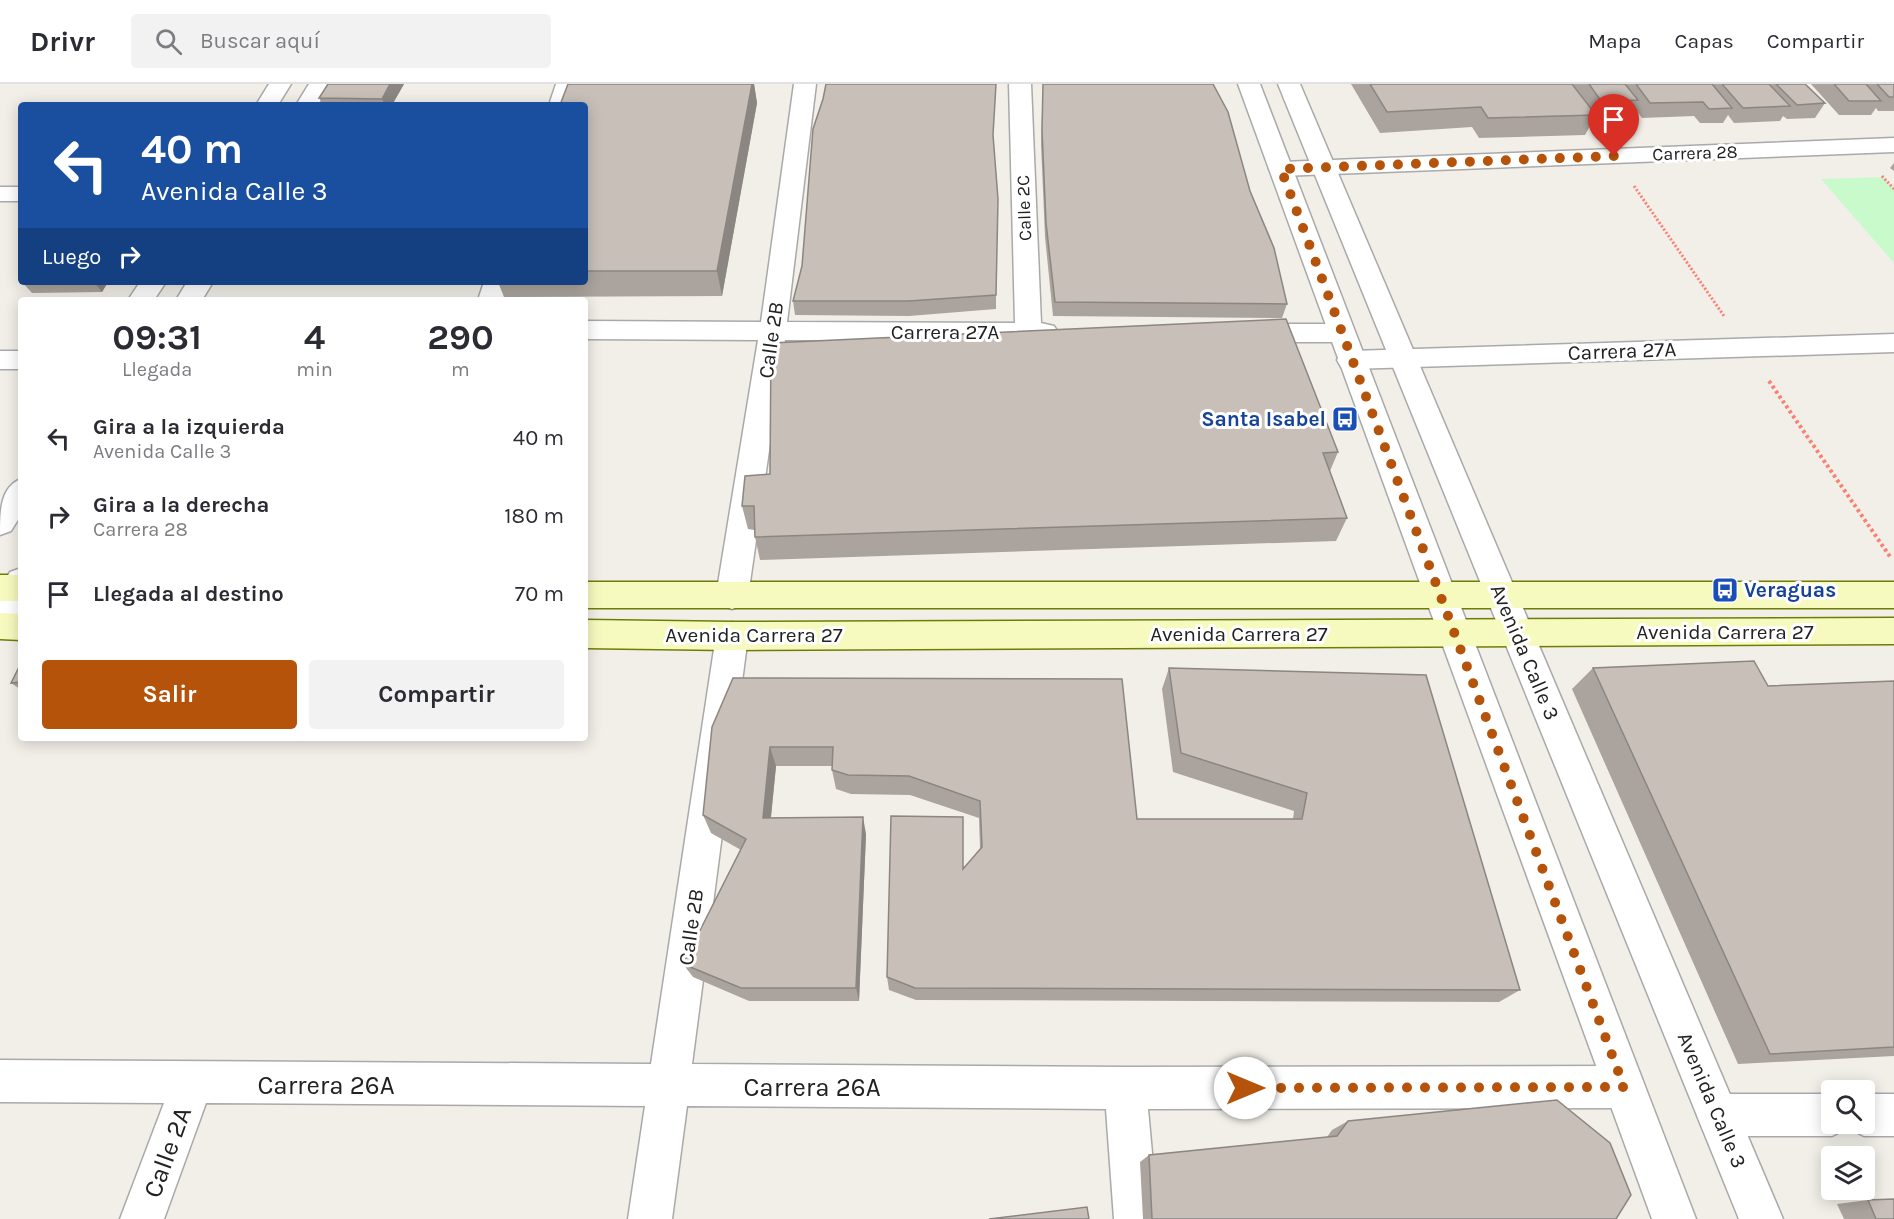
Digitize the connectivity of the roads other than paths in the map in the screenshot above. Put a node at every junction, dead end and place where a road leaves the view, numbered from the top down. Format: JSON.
{"nodes":[{"id":1,"x":280,"y":84,"type":"edge"},
{"id":2,"x":320,"y":84,"type":"edge"},
{"id":3,"x":567,"y":84,"type":"edge"},
{"id":4,"x":805,"y":84,"type":"edge"},
{"id":5,"x":1020,"y":84,"type":"edge"},
{"id":6,"x":1249,"y":84,"type":"edge"},
{"id":7,"x":1288,"y":84,"type":"edge"},
{"id":8,"x":269,"y":102,"type":"edge"},
{"id":9,"x":310,"y":102,"type":"edge"},
{"id":10,"x":561,"y":102,"type":"edge"},
{"id":11,"x":1894,"y":145,"type":"edge"},
{"id":12,"x":1324,"y":168,"type":"junction"},
{"id":13,"x":1281,"y":169,"type":"junction"},
{"id":14,"x":0,"y":194,"type":"edge"},
{"id":15,"x":18,"y":194,"type":"edge"},
{"id":16,"x":588,"y":330,"type":"edge"},
{"id":17,"x":773,"y":331,"type":"junction"},
{"id":18,"x":1028,"y":332,"type":"junction"},
{"id":19,"x":1064,"y":332,"type":"edge"},
{"id":20,"x":1218,"y":333,"type":"edge"},
{"id":21,"x":1341,"y":333,"type":"junction"},
{"id":22,"x":1894,"y":343,"type":"edge"},
{"id":23,"x":1403,"y":358,"type":"junction"},
{"id":24,"x":0,"y":360,"type":"edge"},
{"id":25,"x":18,"y":360,"type":"edge"},
{"id":26,"x":1351,"y":360,"type":"junction"},
{"id":27,"x":18,"y":495,"type":"edge"},
{"id":28,"x":0,"y":523,"type":"edge"},
{"id":29,"x":15,"y":586,"type":"edge"},
{"id":30,"x":588,"y":595,"type":"edge"},
{"id":31,"x":1439,"y":595,"type":"junction"},
{"id":32,"x":1502,"y":595,"type":"junction"},
{"id":33,"x":1894,"y":595,"type":"edge"},
{"id":34,"x":732,"y":596,"type":"junction"},
{"id":35,"x":0,"y":616,"type":"edge"},
{"id":36,"x":0,"y":626,"type":"edge"},
{"id":37,"x":18,"y":627,"type":"edge"},
{"id":38,"x":1894,"y":631,"type":"edge"},
{"id":39,"x":1453,"y":633,"type":"junction"},
{"id":40,"x":1518,"y":633,"type":"junction"},
{"id":41,"x":588,"y":634,"type":"edge"},
{"id":42,"x":732,"y":636,"type":"junction"},
{"id":43,"x":0,"y":1081,"type":"edge"},
{"id":44,"x":192,"y":1084,"type":"junction"},
{"id":45,"x":669,"y":1086,"type":"junction"},
{"id":46,"x":1624,"y":1087,"type":"junction"},
{"id":47,"x":1125,"y":1088,"type":"junction"},
{"id":48,"x":1718,"y":1115,"type":"junction"},
{"id":49,"x":1821,"y":1115,"type":"edge"},
{"id":50,"x":1875,"y":1115,"type":"edge"},
{"id":51,"x":1894,"y":1115,"type":"edge"},
{"id":52,"x":142,"y":1219,"type":"edge"},
{"id":53,"x":650,"y":1219,"type":"edge"},
{"id":54,"x":1136,"y":1219,"type":"edge"},
{"id":55,"x":1674,"y":1219,"type":"edge"},
{"id":56,"x":1761,"y":1219,"type":"edge"}],
"edges":[{"from":1,"to":8,"type":"street"},
{"from":2,"to":9,"type":"street"},
{"from":3,"to":10,"type":"street"},
{"from":4,"to":17,"type":"street","name":"Calle 2B"},
{"from":5,"to":18,"type":"street","name":"Calle 2C"},
{"from":6,"to":13,"type":"street"},
{"from":7,"to":12,"type":"street","name":"Avenida Calle 3"},
{"from":11,"to":12,"type":"street","name":"Carrera 28"},
{"from":12,"to":13,"type":"street","name":"Carrera 28"},
{"from":12,"to":23,"type":"street","name":"Avenida Calle 3"},
{"from":13,"to":21,"type":"street"},
{"from":14,"to":15,"type":"street"},
{"from":16,"to":17,"type":"street","name":"Carrera 27A"},
{"from":17,"to":18,"type":"street","name":"Carrera 27A"},
{"from":17,"to":34,"type":"street","name":"Calle 2B"},
{"from":18,"to":19,"type":"street","name":"Carrera 27A"},
{"from":20,"to":21,"type":"street"},
{"from":21,"to":26,"type":"street"},
{"from":22,"to":23,"type":"street","name":"Carrera 27A"},
{"from":23,"to":26,"type":"street","name":"Carrera 27A"},
{"from":23,"to":32,"type":"street","name":"Avenida Calle 3"},
{"from":24,"to":25,"type":"street"},
{"from":26,"to":31,"type":"street"},
{"from":27,"to":28,"type":"street"},
{"from":29,"to":35,"type":"street"},
{"from":30,"to":34,"type":"main road","name":"Avenida Carrera 27"},
{"from":31,"to":32,"type":"main road","name":"Avenida Carrera 27"},
{"from":31,"to":34,"type":"main road","name":"Avenida Carrera 27"},
{"from":31,"to":39,"type":"street"},
{"from":32,"to":33,"type":"main road","name":"Avenida Carrera 27"},
{"from":32,"to":40,"type":"street","name":"Avenida Calle 3"},
{"from":36,"to":37,"type":"main road"},
{"from":38,"to":40,"type":"main road","name":"Avenida Carrera 27"},
{"from":39,"to":40,"type":"main road","name":"Avenida Carrera 27"},
{"from":39,"to":42,"type":"main road","name":"Avenida Carrera 27"},
{"from":39,"to":46,"type":"street"},
{"from":40,"to":48,"type":"street","name":"Avenida Calle 3"},
{"from":41,"to":42,"type":"main road","name":"Avenida Carrera 27"},
{"from":42,"to":45,"type":"street","name":"Calle 2B"},
{"from":43,"to":44,"type":"street","name":"Carrera 26A"},
{"from":44,"to":45,"type":"street","name":"Carrera 26A"},
{"from":44,"to":52,"type":"street","name":"Calle 2A"},
{"from":45,"to":47,"type":"street","name":"Carrera 26A"},
{"from":45,"to":53,"type":"street","name":"Calle 2B"},
{"from":46,"to":47,"type":"street","name":"Carrera 26A"},
{"from":46,"to":55,"type":"street"},
{"from":47,"to":54,"type":"street"},
{"from":48,"to":49,"type":"street"},
{"from":48,"to":56,"type":"street","name":"Avenida Calle 3"},
{"from":50,"to":51,"type":"street"}]}
